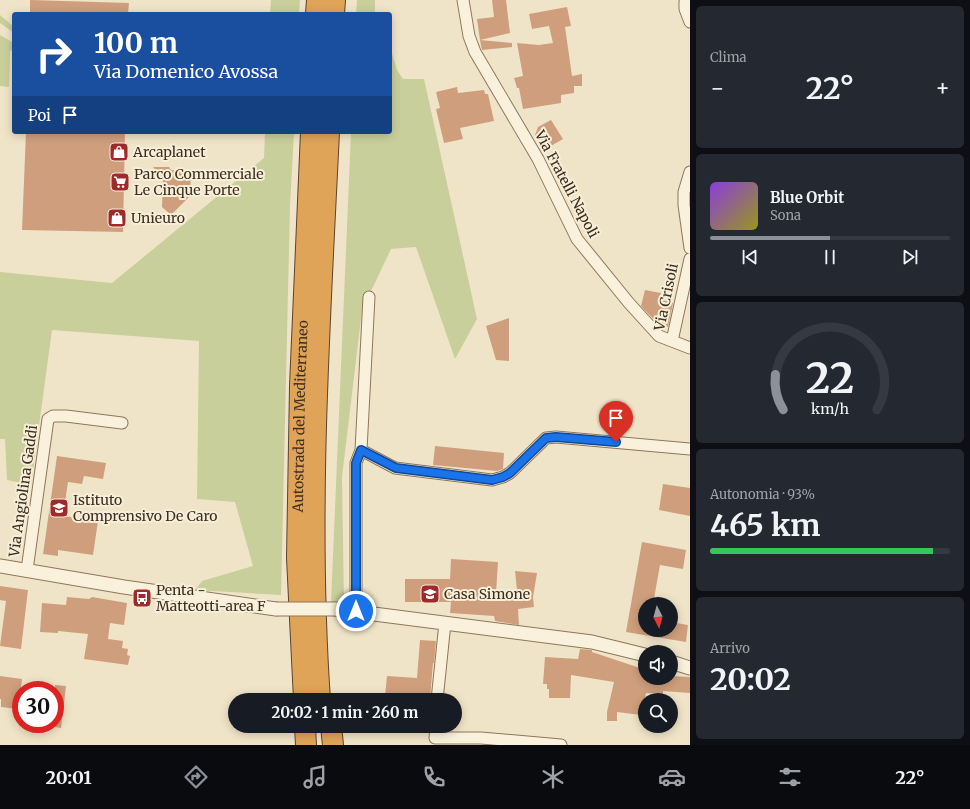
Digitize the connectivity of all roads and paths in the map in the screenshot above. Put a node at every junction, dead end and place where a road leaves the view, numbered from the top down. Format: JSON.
{"nodes":[{"id":1,"x":317,"y":0,"type":"edge"},
{"id":2,"x":335,"y":0,"type":"edge"},
{"id":3,"x":463,"y":0,"type":"edge"},
{"id":4,"x":686,"y":0,"type":"edge"},
{"id":5,"x":316,"y":12,"type":"edge"},
{"id":6,"x":334,"y":12,"type":"edge"},
{"id":7,"x":690,"y":22,"type":"edge"},
{"id":8,"x":312,"y":134,"type":"edge"},
{"id":9,"x":329,"y":134,"type":"edge"},
{"id":10,"x":690,"y":172,"type":"edge"},
{"id":11,"x":690,"y":248,"type":"edge"},
{"id":12,"x":690,"y":259,"type":"edge"},
{"id":13,"x":369,"y":297,"type":"dead end"},
{"id":14,"x":672,"y":341,"type":"junction"},
{"id":15,"x":690,"y":348,"type":"edge"},
{"id":16,"x":122,"y":423,"type":"dead end"},
{"id":17,"x":690,"y":449,"type":"edge"},
{"id":18,"x":361,"y":450,"type":"junction"},
{"id":19,"x":314,"y":562,"type":"junction"},
{"id":20,"x":0,"y":566,"type":"edge"},
{"id":21,"x":28,"y":570,"type":"junction"},
{"id":22,"x":356,"y":611,"type":"junction"},
{"id":23,"x":446,"y":622,"type":"junction"},
{"id":24,"x":638,"y":653,"type":"edge"},
{"id":25,"x":678,"y":664,"type":"edge"},
{"id":26,"x":690,"y":668,"type":"edge"},
{"id":27,"x":304,"y":693,"type":"edge"},
{"id":28,"x":320,"y":693,"type":"edge"},
{"id":29,"x":329,"y":693,"type":"edge"},
{"id":30,"x":438,"y":693,"type":"edge"},
{"id":31,"x":305,"y":733,"type":"edge"},
{"id":32,"x":322,"y":733,"type":"edge"},
{"id":33,"x":332,"y":733,"type":"edge"},
{"id":34,"x":435,"y":733,"type":"edge"},
{"id":35,"x":306,"y":745,"type":"edge"},
{"id":36,"x":323,"y":745,"type":"edge"},
{"id":37,"x":333,"y":745,"type":"edge"},
{"id":38,"x":560,"y":745,"type":"edge"}],
"edges":[{"from":1,"to":5,"type":"highway"},
{"from":2,"to":6,"type":"highway"},
{"from":3,"to":14,"type":"street","name":"Via Fratelli Napoli"},
{"from":4,"to":7,"type":"street"},
{"from":8,"to":27,"type":"highway","name":"Autostrada del Mediterraneo"},
{"from":9,"to":19,"type":"highway","name":"Autostrada del Mediterraneo"},
{"from":10,"to":11,"type":"street","name":"Via Crisoli"},
{"from":12,"to":14,"type":"street","name":"Via Crisoli"},
{"from":13,"to":18,"type":"street"},
{"from":14,"to":15,"type":"street","name":"Via Fratelli Napoli"},
{"from":16,"to":21,"type":"street","name":"Via Angiolina Gaddi"},
{"from":17,"to":18,"type":"street"},
{"from":18,"to":22,"type":"street"},
{"from":19,"to":28,"type":"highway","name":"Autostrada del Mediterraneo"},
{"from":19,"to":29,"type":"highway"},
{"from":20,"to":21,"type":"street"},
{"from":21,"to":22,"type":"street","bridge":true},
{"from":22,"to":23,"type":"street"},
{"from":23,"to":24,"type":"street"},
{"from":23,"to":30,"type":"street"},
{"from":25,"to":26,"type":"street"},
{"from":31,"to":35,"type":"highway"},
{"from":32,"to":36,"type":"highway"},
{"from":33,"to":37,"type":"highway"},
{"from":34,"to":38,"type":"street"}]}
